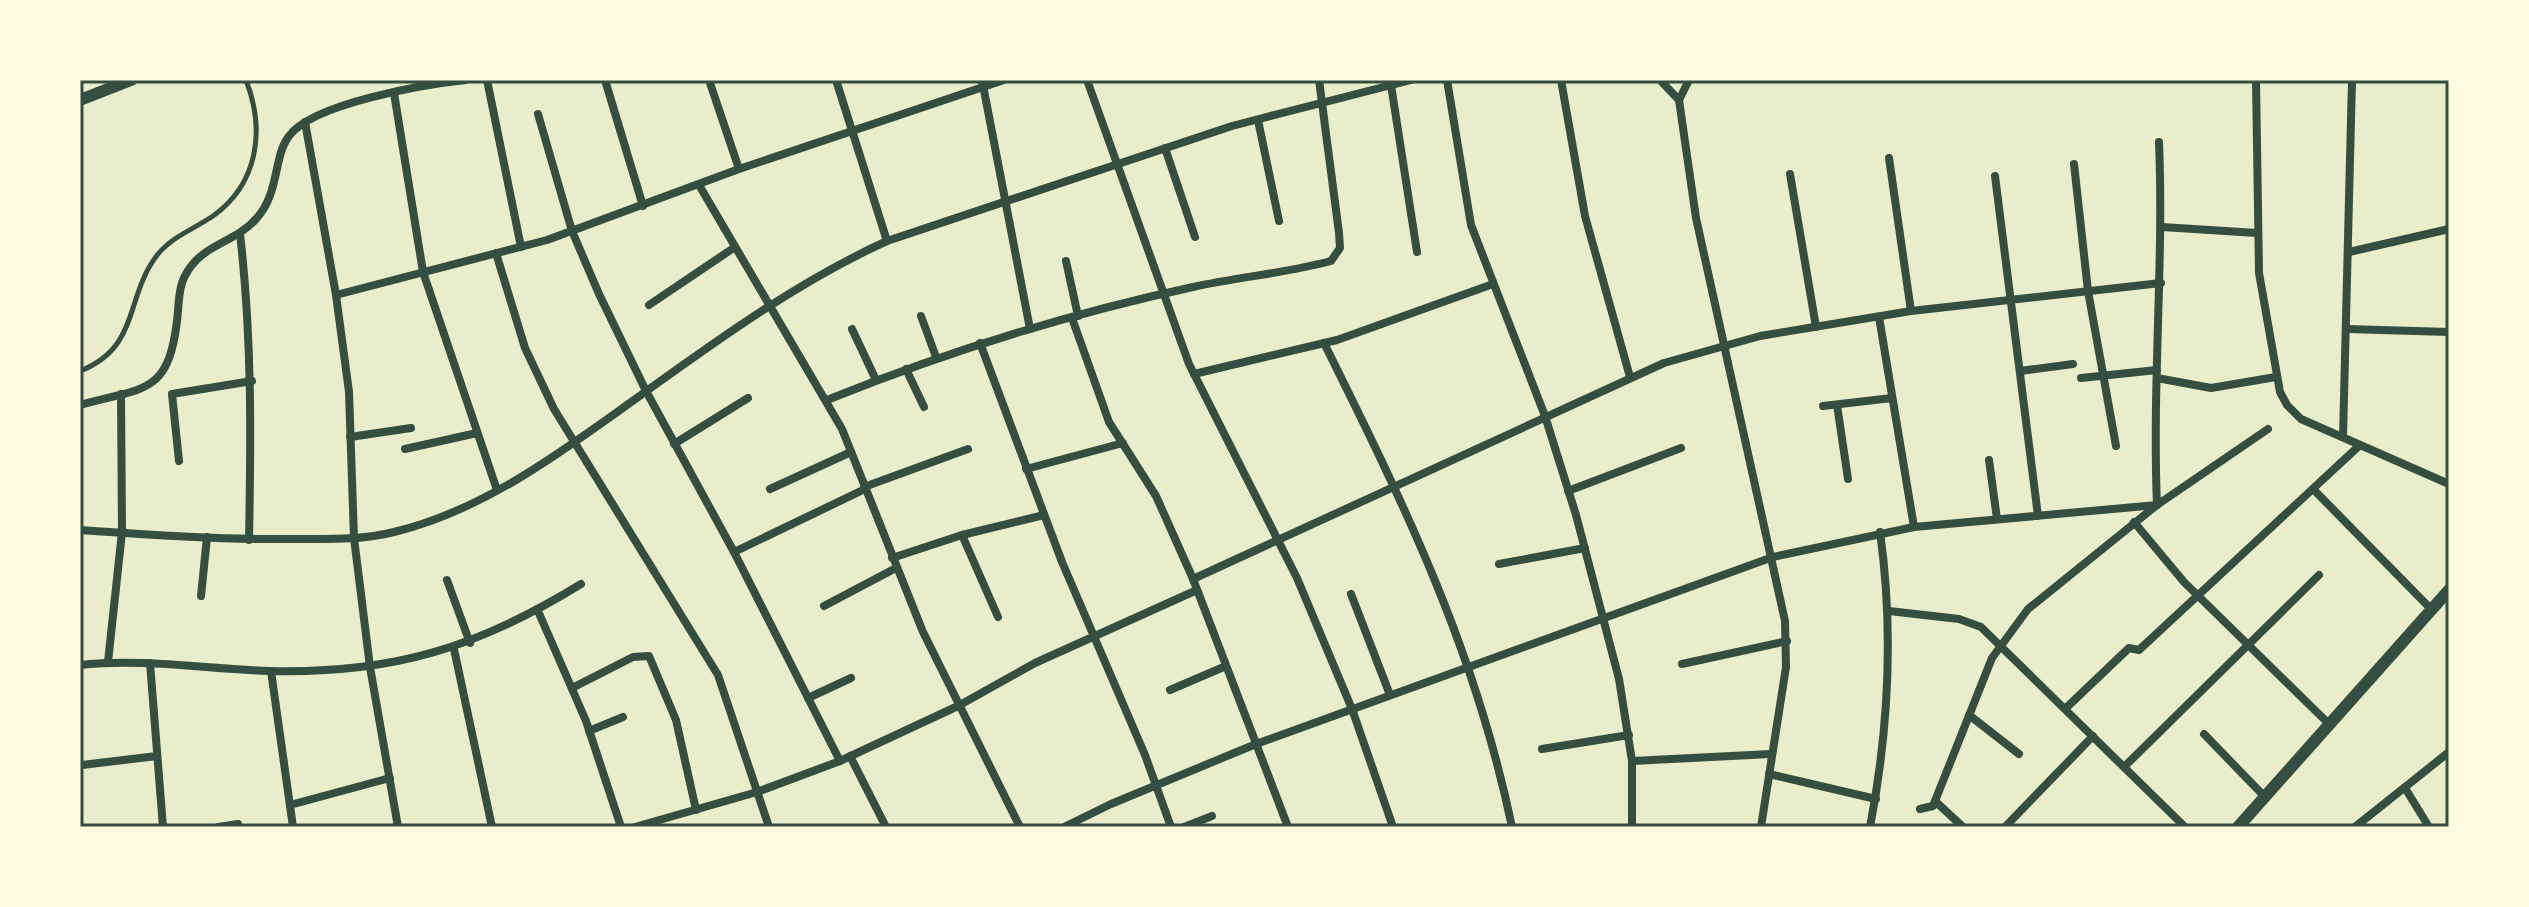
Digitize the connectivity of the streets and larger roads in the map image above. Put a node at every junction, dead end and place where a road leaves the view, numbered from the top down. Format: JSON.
{"nodes":[{"id":1,"x":131,"y":80,"type":"edge"},
{"id":2,"x":466,"y":80,"type":"edge"},
{"id":3,"x":487,"y":80,"type":"edge"},
{"id":4,"x":605,"y":80,"type":"edge"},
{"id":5,"x":709,"y":80,"type":"edge"},
{"id":6,"x":836,"y":80,"type":"edge"},
{"id":7,"x":1004,"y":80,"type":"edge"},
{"id":8,"x":1087,"y":80,"type":"edge"},
{"id":9,"x":1319,"y":80,"type":"edge"},
{"id":10,"x":1411,"y":80,"type":"edge"},
{"id":11,"x":1447,"y":80,"type":"edge"},
{"id":12,"x":1561,"y":80,"type":"edge"},
{"id":13,"x":1660,"y":80,"type":"edge"},
{"id":14,"x":1689,"y":80,"type":"edge"},
{"id":15,"x":2256,"y":80,"type":"edge"},
{"id":16,"x":2352,"y":80,"type":"edge"},
{"id":17,"x":983,"y":83,"type":"edge"},
{"id":18,"x":1391,"y":85,"type":"junction"},
{"id":19,"x":394,"y":93,"type":"junction"},
{"id":20,"x":80,"y":100,"type":"edge"},
{"id":21,"x":1679,"y":100,"type":"junction"},
{"id":22,"x":1322,"y":105,"type":"junction"},
{"id":23,"x":538,"y":114,"type":"dead end"},
{"id":24,"x":1258,"y":120,"type":"junction"},
{"id":25,"x":305,"y":122,"type":"junction"},
{"id":26,"x":850,"y":131,"type":"junction"},
{"id":27,"x":2159,"y":142,"type":"dead end"},
{"id":28,"x":1165,"y":148,"type":"junction"},
{"id":29,"x":1889,"y":158,"type":"dead end"},
{"id":30,"x":1116,"y":164,"type":"junction"},
{"id":31,"x":2074,"y":164,"type":"dead end"},
{"id":32,"x":739,"y":169,"type":"junction"},
{"id":33,"x":1790,"y":174,"type":"dead end"},
{"id":34,"x":1995,"y":176,"type":"dead end"},
{"id":35,"x":699,"y":185,"type":"junction"},
{"id":36,"x":1006,"y":201,"type":"junction"},
{"id":37,"x":643,"y":206,"type":"junction"},
{"id":38,"x":1279,"y":221,"type":"dead end"},
{"id":39,"x":2162,"y":227,"type":"junction"},
{"id":40,"x":2449,"y":229,"type":"edge"},
{"id":41,"x":572,"y":231,"type":"junction"},
{"id":42,"x":2257,"y":233,"type":"junction"},
{"id":43,"x":240,"y":234,"type":"junction"},
{"id":44,"x":1195,"y":237,"type":"dead end"},
{"id":45,"x":887,"y":241,"type":"junction"},
{"id":46,"x":521,"y":247,"type":"junction"},
{"id":47,"x":735,"y":247,"type":"junction"},
{"id":48,"x":1417,"y":252,"type":"dead end"},
{"id":49,"x":2349,"y":252,"type":"junction"},
{"id":50,"x":496,"y":253,"type":"junction"},
{"id":51,"x":1066,"y":261,"type":"dead end"},
{"id":52,"x":423,"y":272,"type":"junction"},
{"id":53,"x":2161,"y":283,"type":"junction"},
{"id":54,"x":1493,"y":284,"type":"junction"},
{"id":55,"x":2088,"y":291,"type":"junction"},
{"id":56,"x":336,"y":295,"type":"junction"},
{"id":57,"x":1162,"y":295,"type":"junction"},
{"id":58,"x":2010,"y":299,"type":"junction"},
{"id":59,"x":649,"y":305,"type":"dead end"},
{"id":60,"x":771,"y":306,"type":"junction"},
{"id":61,"x":1911,"y":311,"type":"junction"},
{"id":62,"x":921,"y":316,"type":"dead end"},
{"id":63,"x":1075,"y":317,"type":"junction"},
{"id":64,"x":1879,"y":317,"type":"junction"},
{"id":65,"x":1816,"y":327,"type":"junction"},
{"id":66,"x":852,"y":329,"type":"dead end"},
{"id":67,"x":1030,"y":329,"type":"junction"},
{"id":68,"x":2347,"y":329,"type":"junction"},
{"id":69,"x":2449,"y":332,"type":"edge"},
{"id":70,"x":980,"y":343,"type":"junction"},
{"id":71,"x":1324,"y":343,"type":"junction"},
{"id":72,"x":1725,"y":346,"type":"junction"},
{"id":73,"x":936,"y":357,"type":"junction"},
{"id":74,"x":2073,"y":364,"type":"dead end"},
{"id":75,"x":906,"y":369,"type":"junction"},
{"id":76,"x":2020,"y":371,"type":"junction"},
{"id":77,"x":1194,"y":374,"type":"junction"},
{"id":78,"x":2157,"y":374,"type":"junction"},
{"id":79,"x":2104,"y":375,"type":"junction"},
{"id":80,"x":1630,"y":377,"type":"junction"},
{"id":81,"x":2276,"y":377,"type":"junction"},
{"id":82,"x":2081,"y":378,"type":"dead end"},
{"id":83,"x":876,"y":380,"type":"junction"},
{"id":84,"x":252,"y":381,"type":"junction"},
{"id":85,"x":646,"y":391,"type":"junction"},
{"id":86,"x":121,"y":394,"type":"junction"},
{"id":87,"x":748,"y":398,"type":"dead end"},
{"id":88,"x":1892,"y":398,"type":"junction"},
{"id":89,"x":827,"y":400,"type":"junction"},
{"id":90,"x":80,"y":405,"type":"edge"},
{"id":91,"x":1837,"y":405,"type":"junction"},
{"id":92,"x":1823,"y":406,"type":"dead end"},
{"id":93,"x":924,"y":407,"type":"dead end"},
{"id":94,"x":1545,"y":416,"type":"junction"},
{"id":95,"x":411,"y":428,"type":"dead end"},
{"id":96,"x":2268,"y":429,"type":"dead end"},
{"id":97,"x":477,"y":433,"type":"junction"},
{"id":98,"x":350,"y":437,"type":"junction"},
{"id":99,"x":2343,"y":437,"type":"junction"},
{"id":100,"x":573,"y":443,"type":"junction"},
{"id":101,"x":1123,"y":443,"type":"junction"},
{"id":102,"x":674,"y":444,"type":"junction"},
{"id":103,"x":2360,"y":445,"type":"junction"},
{"id":104,"x":2116,"y":446,"type":"dead end"},
{"id":105,"x":1681,"y":448,"type":"dead end"},
{"id":106,"x":405,"y":449,"type":"dead end"},
{"id":107,"x":968,"y":449,"type":"dead end"},
{"id":108,"x":851,"y":452,"type":"junction"},
{"id":109,"x":1989,"y":460,"type":"dead end"},
{"id":110,"x":179,"y":461,"type":"dead end"},
{"id":111,"x":1026,"y":469,"type":"junction"},
{"id":112,"x":1848,"y":479,"type":"dead end"},
{"id":113,"x":2449,"y":484,"type":"edge"},
{"id":114,"x":1394,"y":486,"type":"junction"},
{"id":115,"x":865,"y":488,"type":"junction"},
{"id":116,"x":770,"y":489,"type":"dead end"},
{"id":117,"x":2313,"y":489,"type":"junction"},
{"id":118,"x":497,"y":490,"type":"junction"},
{"id":119,"x":1568,"y":491,"type":"junction"},
{"id":120,"x":2157,"y":505,"type":"junction"},
{"id":121,"x":1044,"y":515,"type":"junction"},
{"id":122,"x":2038,"y":516,"type":"junction"},
{"id":123,"x":1997,"y":519,"type":"junction"},
{"id":124,"x":2134,"y":522,"type":"junction"},
{"id":125,"x":1914,"y":527,"type":"junction"},
{"id":126,"x":80,"y":530,"type":"edge"},
{"id":127,"x":122,"y":532,"type":"junction"},
{"id":128,"x":1880,"y":532,"type":"junction"},
{"id":129,"x":962,"y":535,"type":"junction"},
{"id":130,"x":207,"y":537,"type":"junction"},
{"id":131,"x":354,"y":538,"type":"junction"},
{"id":132,"x":249,"y":540,"type":"junction"},
{"id":133,"x":1278,"y":540,"type":"junction"},
{"id":134,"x":1585,"y":548,"type":"junction"},
{"id":135,"x":734,"y":552,"type":"junction"},
{"id":136,"x":1773,"y":557,"type":"junction"},
{"id":137,"x":892,"y":558,"type":"junction"},
{"id":138,"x":1499,"y":564,"type":"dead end"},
{"id":139,"x":896,"y":568,"type":"junction"},
{"id":140,"x":2319,"y":575,"type":"dead end"},
{"id":141,"x":1193,"y":579,"type":"junction"},
{"id":142,"x":447,"y":580,"type":"dead end"},
{"id":143,"x":581,"y":584,"type":"dead end"},
{"id":144,"x":1197,"y":590,"type":"junction"},
{"id":145,"x":2449,"y":590,"type":"edge"},
{"id":146,"x":1351,"y":594,"type":"dead end"},
{"id":147,"x":201,"y":596,"type":"dead end"},
{"id":148,"x":2198,"y":597,"type":"junction"},
{"id":149,"x":824,"y":606,"type":"dead end"},
{"id":150,"x":2431,"y":609,"type":"junction"},
{"id":151,"x":538,"y":611,"type":"junction"},
{"id":152,"x":1889,"y":611,"type":"junction"},
{"id":153,"x":998,"y":617,"type":"dead end"},
{"id":154,"x":1604,"y":617,"type":"junction"},
{"id":155,"x":1095,"y":636,"type":"junction"},
{"id":156,"x":1787,"y":641,"type":"junction"},
{"id":157,"x":2001,"y":642,"type":"junction"},
{"id":158,"x":470,"y":643,"type":"junction"},
{"id":159,"x":2249,"y":647,"type":"junction"},
{"id":160,"x":454,"y":649,"type":"junction"},
{"id":161,"x":108,"y":662,"type":"junction"},
{"id":162,"x":150,"y":663,"type":"junction"},
{"id":163,"x":1682,"y":664,"type":"dead end"},
{"id":164,"x":80,"y":665,"type":"edge"},
{"id":165,"x":1226,"y":666,"type":"junction"},
{"id":166,"x":370,"y":667,"type":"junction"},
{"id":167,"x":1468,"y":667,"type":"junction"},
{"id":168,"x":271,"y":671,"type":"junction"},
{"id":169,"x":851,"y":678,"type":"dead end"},
{"id":170,"x":572,"y":688,"type":"junction"},
{"id":171,"x":1170,"y":690,"type":"dead end"},
{"id":172,"x":1390,"y":695,"type":"junction"},
{"id":173,"x":808,"y":698,"type":"junction"},
{"id":174,"x":958,"y":706,"type":"junction"},
{"id":175,"x":2066,"y":708,"type":"junction"},
{"id":176,"x":1352,"y":709,"type":"junction"},
{"id":177,"x":1969,"y":715,"type":"junction"},
{"id":178,"x":623,"y":717,"type":"dead end"},
{"id":179,"x":2328,"y":723,"type":"junction"},
{"id":180,"x":589,"y":731,"type":"junction"},
{"id":181,"x":2204,"y":734,"type":"dead end"},
{"id":182,"x":1629,"y":735,"type":"junction"},
{"id":183,"x":2093,"y":736,"type":"junction"},
{"id":184,"x":1256,"y":744,"type":"junction"},
{"id":185,"x":1542,"y":749,"type":"dead end"},
{"id":186,"x":2449,"y":752,"type":"edge"},
{"id":187,"x":1771,"y":754,"type":"junction"},
{"id":188,"x":2019,"y":754,"type":"dead end"},
{"id":189,"x":157,"y":756,"type":"junction"},
{"id":190,"x":850,"y":756,"type":"junction"},
{"id":191,"x":840,"y":761,"type":"junction"},
{"id":192,"x":1632,"y":761,"type":"junction"},
{"id":193,"x":82,"y":765,"type":"edge"},
{"id":194,"x":2124,"y":767,"type":"junction"},
{"id":195,"x":1769,"y":774,"type":"junction"},
{"id":196,"x":390,"y":778,"type":"junction"},
{"id":197,"x":1157,"y":784,"type":"junction"},
{"id":198,"x":2405,"y":788,"type":"junction"},
{"id":199,"x":757,"y":792,"type":"junction"},
{"id":200,"x":2264,"y":796,"type":"junction"},
{"id":201,"x":1876,"y":799,"type":"junction"},
{"id":202,"x":1935,"y":801,"type":"junction"},
{"id":203,"x":290,"y":805,"type":"junction"},
{"id":204,"x":1920,"y":809,"type":"dead end"},
{"id":205,"x":696,"y":810,"type":"junction"},
{"id":206,"x":1212,"y":816,"type":"dead end"},
{"id":207,"x":238,"y":824,"type":"dead end"},
{"id":208,"x":163,"y":827,"type":"edge"},
{"id":209,"x":218,"y":827,"type":"edge"},
{"id":210,"x":293,"y":827,"type":"edge"},
{"id":211,"x":398,"y":827,"type":"edge"},
{"id":212,"x":492,"y":827,"type":"edge"},
{"id":213,"x":621,"y":827,"type":"edge"},
{"id":214,"x":635,"y":827,"type":"edge"},
{"id":215,"x":769,"y":827,"type":"edge"},
{"id":216,"x":886,"y":827,"type":"edge"},
{"id":217,"x":1020,"y":827,"type":"edge"},
{"id":218,"x":1064,"y":827,"type":"edge"},
{"id":219,"x":1171,"y":827,"type":"edge"},
{"id":220,"x":1184,"y":827,"type":"edge"},
{"id":221,"x":1288,"y":827,"type":"edge"},
{"id":222,"x":1393,"y":827,"type":"edge"},
{"id":223,"x":1512,"y":827,"type":"edge"},
{"id":224,"x":1632,"y":827,"type":"edge"},
{"id":225,"x":1761,"y":827,"type":"edge"},
{"id":226,"x":1870,"y":827,"type":"edge"},
{"id":227,"x":1963,"y":827,"type":"edge"},
{"id":228,"x":2005,"y":827,"type":"edge"},
{"id":229,"x":2185,"y":827,"type":"edge"},
{"id":230,"x":2238,"y":827,"type":"edge"},
{"id":231,"x":2355,"y":827,"type":"edge"},
{"id":232,"x":2429,"y":827,"type":"edge"}],
"edges":[{"from":1,"to":20,"type":"street"},
{"from":2,"to":19,"type":"street"},
{"from":3,"to":46,"type":"street"},
{"from":4,"to":37,"type":"street"},
{"from":5,"to":32,"type":"street"},
{"from":6,"to":26,"type":"street"},
{"from":7,"to":17,"type":"street"},
{"from":8,"to":30,"type":"street"},
{"from":9,"to":22,"type":"street"},
{"from":10,"to":18,"type":"street"},
{"from":11,"to":54,"type":"street"},
{"from":12,"to":80,"type":"street"},
{"from":13,"to":21,"type":"street"},
{"from":14,"to":21,"type":"street"},
{"from":15,"to":42,"type":"street"},
{"from":16,"to":49,"type":"street"},
{"from":17,"to":26,"type":"street"},
{"from":17,"to":36,"type":"street"},
{"from":18,"to":22,"type":"street"},
{"from":18,"to":48,"type":"street"},
{"from":19,"to":25,"type":"street"},
{"from":19,"to":52,"type":"street"},
{"from":21,"to":72,"type":"street"},
{"from":22,"to":24,"type":"street"},
{"from":22,"to":57,"type":"street"},
{"from":23,"to":41,"type":"street"},
{"from":24,"to":28,"type":"street"},
{"from":24,"to":38,"type":"street"},
{"from":25,"to":43,"type":"street"},
{"from":25,"to":56,"type":"street"},
{"from":26,"to":32,"type":"street"},
{"from":26,"to":45,"type":"street"},
{"from":27,"to":39,"type":"street"},
{"from":28,"to":30,"type":"street"},
{"from":28,"to":44,"type":"street"},
{"from":29,"to":61,"type":"street"},
{"from":30,"to":36,"type":"street"},
{"from":30,"to":57,"type":"street"},
{"from":31,"to":55,"type":"street"},
{"from":32,"to":35,"type":"street"},
{"from":33,"to":65,"type":"street"},
{"from":34,"to":58,"type":"street"},
{"from":35,"to":37,"type":"street"},
{"from":35,"to":47,"type":"street"},
{"from":36,"to":45,"type":"street"},
{"from":36,"to":67,"type":"street"},
{"from":37,"to":41,"type":"street"},
{"from":39,"to":42,"type":"street"},
{"from":39,"to":53,"type":"street"},
{"from":40,"to":49,"type":"street"},
{"from":41,"to":46,"type":"street"},
{"from":41,"to":85,"type":"street"},
{"from":42,"to":81,"type":"street"},
{"from":43,"to":84,"type":"street"},
{"from":43,"to":86,"type":"street"},
{"from":45,"to":60,"type":"street"},
{"from":46,"to":50,"type":"street"},
{"from":47,"to":59,"type":"street"},
{"from":47,"to":60,"type":"street"},
{"from":49,"to":68,"type":"street"},
{"from":50,"to":52,"type":"street"},
{"from":50,"to":100,"type":"street"},
{"from":51,"to":63,"type":"street"},
{"from":52,"to":56,"type":"street"},
{"from":52,"to":97,"type":"street"},
{"from":53,"to":55,"type":"street"},
{"from":53,"to":78,"type":"street"},
{"from":54,"to":71,"type":"street"},
{"from":54,"to":94,"type":"street"},
{"from":55,"to":58,"type":"street"},
{"from":55,"to":79,"type":"street"},
{"from":56,"to":98,"type":"street"},
{"from":57,"to":63,"type":"street"},
{"from":57,"to":77,"type":"street"},
{"from":58,"to":61,"type":"street"},
{"from":58,"to":76,"type":"street"},
{"from":60,"to":85,"type":"street"},
{"from":60,"to":89,"type":"street"},
{"from":61,"to":64,"type":"street"},
{"from":62,"to":73,"type":"street"},
{"from":63,"to":67,"type":"street"},
{"from":63,"to":101,"type":"street"},
{"from":64,"to":65,"type":"street"},
{"from":64,"to":88,"type":"street"},
{"from":65,"to":72,"type":"street"},
{"from":66,"to":83,"type":"street"},
{"from":67,"to":70,"type":"street"},
{"from":68,"to":69,"type":"street"},
{"from":68,"to":99,"type":"street"},
{"from":70,"to":73,"type":"street"},
{"from":70,"to":111,"type":"street"},
{"from":71,"to":77,"type":"street"},
{"from":71,"to":114,"type":"street"},
{"from":72,"to":80,"type":"street"},
{"from":72,"to":136,"type":"street"},
{"from":73,"to":75,"type":"street"},
{"from":74,"to":76,"type":"street"},
{"from":75,"to":83,"type":"street"},
{"from":75,"to":93,"type":"street"},
{"from":76,"to":122,"type":"street"},
{"from":77,"to":133,"type":"street"},
{"from":78,"to":79,"type":"street"},
{"from":78,"to":81,"type":"street"},
{"from":78,"to":120,"type":"street"},
{"from":79,"to":82,"type":"street"},
{"from":79,"to":104,"type":"street"},
{"from":80,"to":94,"type":"street"},
{"from":81,"to":99,"type":"street"},
{"from":83,"to":89,"type":"street"},
{"from":84,"to":110,"type":"street"},
{"from":84,"to":132,"type":"street"},
{"from":85,"to":100,"type":"street"},
{"from":85,"to":102,"type":"street"},
{"from":86,"to":90,"type":"street"},
{"from":86,"to":127,"type":"street"},
{"from":87,"to":102,"type":"street"},
{"from":88,"to":91,"type":"street"},
{"from":88,"to":125,"type":"street"},
{"from":89,"to":108,"type":"street"},
{"from":91,"to":92,"type":"street"},
{"from":91,"to":112,"type":"street"},
{"from":94,"to":114,"type":"street"},
{"from":94,"to":119,"type":"street"},
{"from":95,"to":98,"type":"street"},
{"from":96,"to":120,"type":"street"},
{"from":97,"to":106,"type":"street"},
{"from":97,"to":118,"type":"street"},
{"from":98,"to":131,"type":"street"},
{"from":99,"to":103,"type":"street"},
{"from":100,"to":118,"type":"street"},
{"from":100,"to":199,"type":"street"},
{"from":101,"to":111,"type":"street"},
{"from":101,"to":141,"type":"street"},
{"from":102,"to":135,"type":"street"},
{"from":103,"to":113,"type":"street"},
{"from":103,"to":117,"type":"street"},
{"from":105,"to":119,"type":"street"},
{"from":107,"to":115,"type":"street"},
{"from":108,"to":115,"type":"street"},
{"from":108,"to":116,"type":"street"},
{"from":109,"to":123,"type":"street"},
{"from":111,"to":121,"type":"street"},
{"from":114,"to":133,"type":"street"},
{"from":114,"to":167,"type":"street"},
{"from":115,"to":135,"type":"street"},
{"from":115,"to":137,"type":"street"},
{"from":117,"to":148,"type":"street"},
{"from":117,"to":150,"type":"street"},
{"from":118,"to":131,"type":"street"},
{"from":119,"to":134,"type":"street"},
{"from":120,"to":122,"type":"street"},
{"from":120,"to":124,"type":"street"},
{"from":121,"to":129,"type":"street"},
{"from":121,"to":155,"type":"street"},
{"from":122,"to":123,"type":"street"},
{"from":123,"to":125,"type":"street"},
{"from":124,"to":148,"type":"street"},
{"from":124,"to":157,"type":"street"},
{"from":125,"to":128,"type":"street"},
{"from":126,"to":127,"type":"street"},
{"from":127,"to":130,"type":"street"},
{"from":127,"to":161,"type":"street"},
{"from":128,"to":136,"type":"street"},
{"from":128,"to":152,"type":"street"},
{"from":129,"to":137,"type":"street"},
{"from":129,"to":153,"type":"street"},
{"from":130,"to":132,"type":"street"},
{"from":130,"to":147,"type":"street"},
{"from":131,"to":132,"type":"street"},
{"from":131,"to":166,"type":"street"},
{"from":133,"to":141,"type":"street"},
{"from":133,"to":176,"type":"street"},
{"from":134,"to":138,"type":"street"},
{"from":134,"to":154,"type":"street"},
{"from":135,"to":173,"type":"street"},
{"from":136,"to":154,"type":"street"},
{"from":136,"to":156,"type":"street"},
{"from":137,"to":139,"type":"street"},
{"from":139,"to":149,"type":"street"},
{"from":139,"to":174,"type":"street"},
{"from":140,"to":159,"type":"street"},
{"from":141,"to":144,"type":"street"},
{"from":142,"to":158,"type":"street"},
{"from":143,"to":151,"type":"street"},
{"from":144,"to":155,"type":"street"},
{"from":144,"to":165,"type":"street"},
{"from":145,"to":150,"type":"street"},
{"from":146,"to":172,"type":"street"},
{"from":148,"to":159,"type":"street"},
{"from":148,"to":175,"type":"street"},
{"from":150,"to":179,"type":"street"},
{"from":151,"to":158,"type":"street"},
{"from":151,"to":170,"type":"street"},
{"from":152,"to":157,"type":"street"},
{"from":152,"to":201,"type":"street"},
{"from":154,"to":167,"type":"street"},
{"from":154,"to":182,"type":"street"},
{"from":155,"to":174,"type":"street"},
{"from":155,"to":197,"type":"street"},
{"from":156,"to":163,"type":"street"},
{"from":156,"to":187,"type":"street"},
{"from":157,"to":175,"type":"street"},
{"from":157,"to":177,"type":"street"},
{"from":158,"to":160,"type":"street"},
{"from":159,"to":179,"type":"street"},
{"from":159,"to":194,"type":"street"},
{"from":160,"to":166,"type":"street"},
{"from":160,"to":212,"type":"street"},
{"from":161,"to":162,"type":"street"},
{"from":161,"to":164,"type":"street"},
{"from":162,"to":168,"type":"street"},
{"from":162,"to":189,"type":"street"},
{"from":165,"to":171,"type":"street"},
{"from":165,"to":184,"type":"street"},
{"from":166,"to":168,"type":"street"},
{"from":166,"to":196,"type":"street"},
{"from":167,"to":172,"type":"street"},
{"from":167,"to":223,"type":"street"},
{"from":168,"to":203,"type":"street"},
{"from":169,"to":173,"type":"street"},
{"from":170,"to":180,"type":"street"},
{"from":170,"to":205,"type":"street"},
{"from":172,"to":176,"type":"street"},
{"from":173,"to":191,"type":"street"},
{"from":174,"to":190,"type":"street"},
{"from":174,"to":217,"type":"street"},
{"from":175,"to":183,"type":"street"},
{"from":176,"to":184,"type":"street"},
{"from":176,"to":222,"type":"street"},
{"from":177,"to":188,"type":"street"},
{"from":177,"to":202,"type":"street"},
{"from":178,"to":180,"type":"street"},
{"from":179,"to":200,"type":"street"},
{"from":180,"to":213,"type":"street"},
{"from":181,"to":200,"type":"street"},
{"from":182,"to":185,"type":"street"},
{"from":182,"to":192,"type":"street"},
{"from":183,"to":194,"type":"street"},
{"from":183,"to":228,"type":"street"},
{"from":184,"to":197,"type":"street"},
{"from":184,"to":221,"type":"street"},
{"from":186,"to":198,"type":"street"},
{"from":187,"to":192,"type":"street"},
{"from":187,"to":195,"type":"street"},
{"from":189,"to":193,"type":"street"},
{"from":189,"to":208,"type":"street"},
{"from":190,"to":191,"type":"street"},
{"from":190,"to":216,"type":"street"},
{"from":191,"to":199,"type":"street"},
{"from":192,"to":224,"type":"street"},
{"from":194,"to":229,"type":"street"},
{"from":195,"to":201,"type":"street"},
{"from":195,"to":225,"type":"street"},
{"from":196,"to":203,"type":"street"},
{"from":196,"to":211,"type":"street"},
{"from":197,"to":218,"type":"street"},
{"from":197,"to":219,"type":"street"},
{"from":198,"to":231,"type":"street"},
{"from":198,"to":232,"type":"street"},
{"from":199,"to":205,"type":"street"},
{"from":199,"to":215,"type":"street"},
{"from":200,"to":230,"type":"street"},
{"from":201,"to":226,"type":"street"},
{"from":202,"to":204,"type":"street"},
{"from":202,"to":227,"type":"street"},
{"from":203,"to":210,"type":"street"},
{"from":205,"to":214,"type":"street"},
{"from":206,"to":220,"type":"street"},
{"from":207,"to":209,"type":"street"}]}
